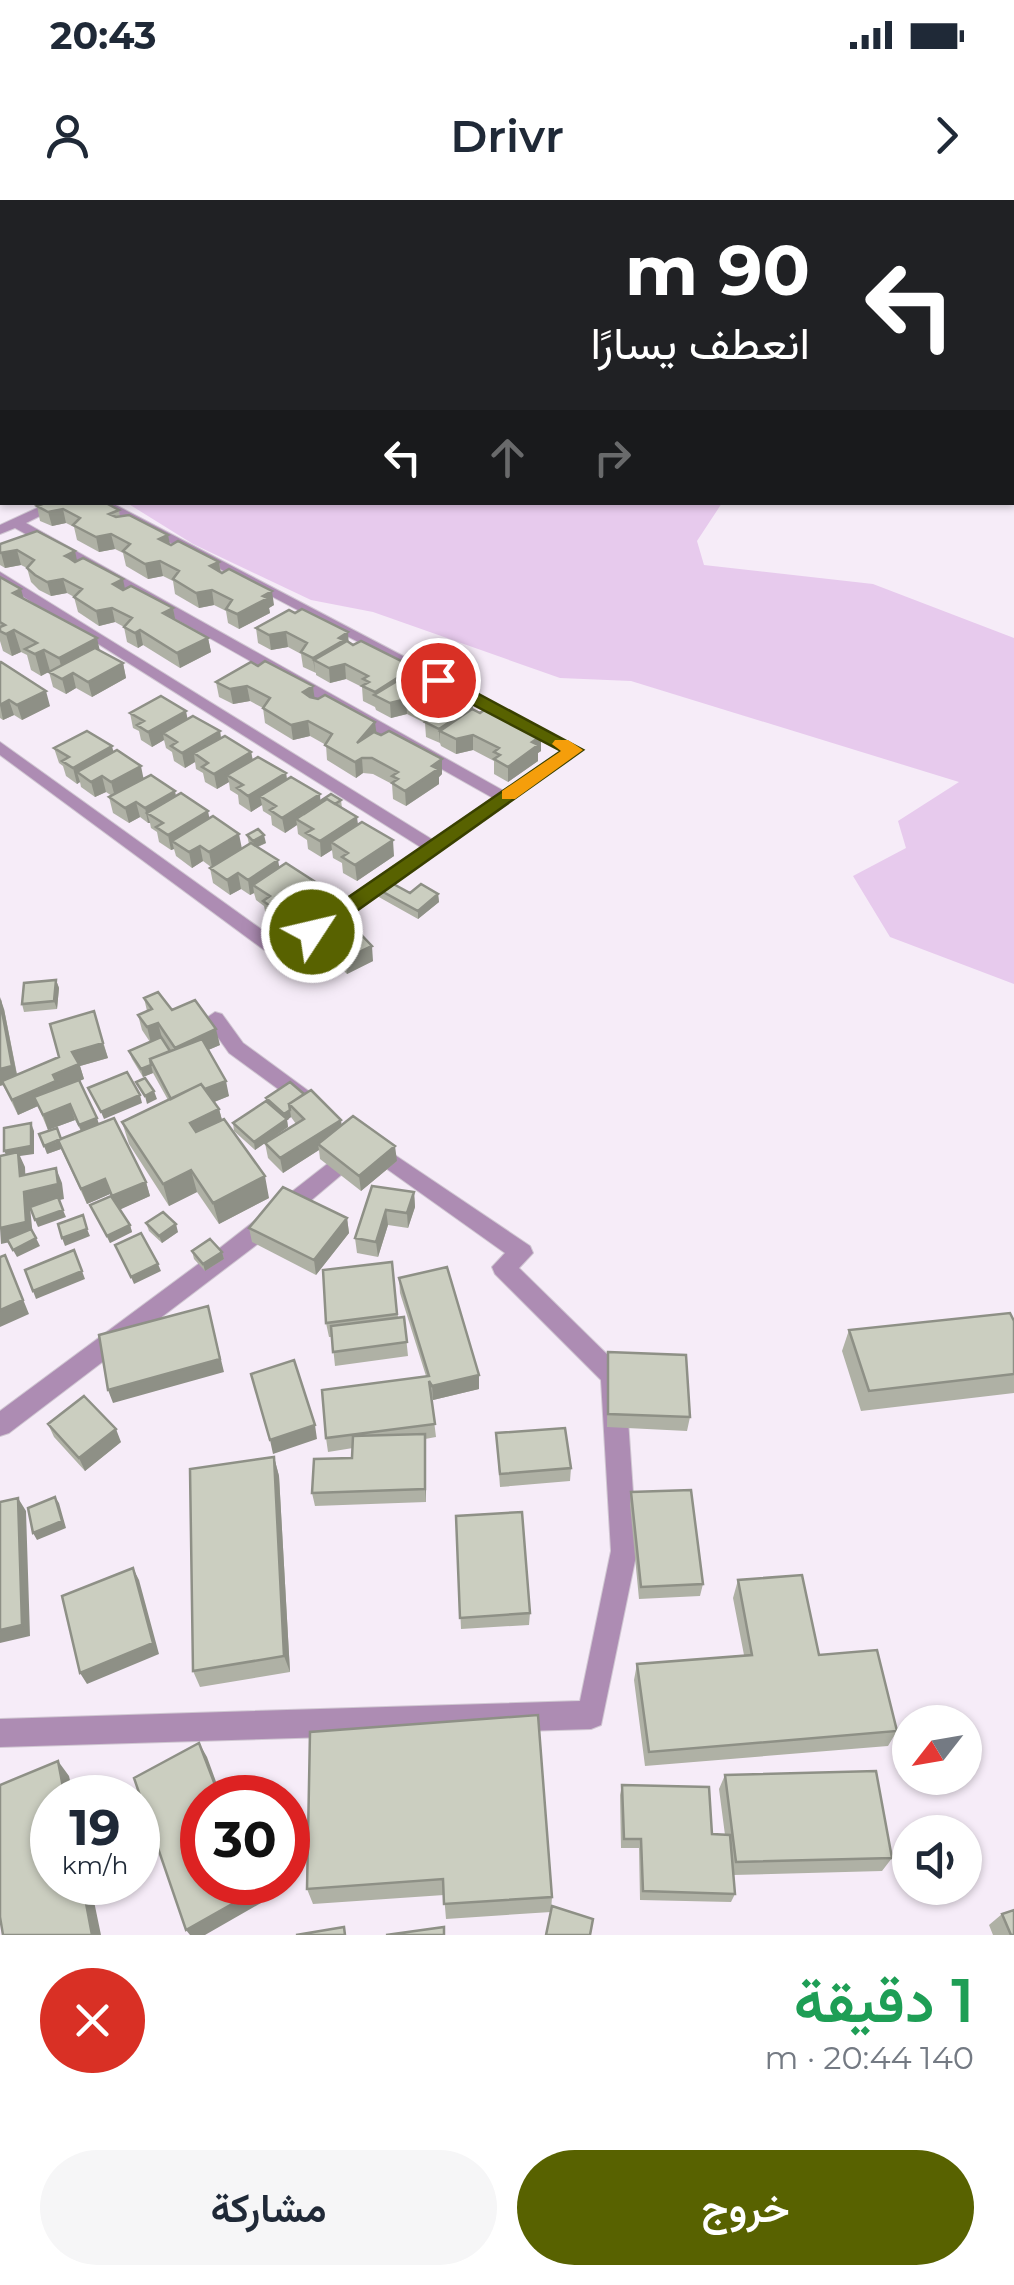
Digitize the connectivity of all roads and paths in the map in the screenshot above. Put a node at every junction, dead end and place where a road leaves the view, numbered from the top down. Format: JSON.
{"nodes":[{"id":1,"x":55,"y":505,"type":"edge"},
{"id":2,"x":105,"y":505,"type":"edge"},
{"id":3,"x":16,"y":523,"type":"junction"},
{"id":4,"x":0,"y":530,"type":"edge"},
{"id":5,"x":0,"y":576,"type":"edge"},
{"id":6,"x":0,"y":747,"type":"edge"},
{"id":7,"x":505,"y":798,"type":"junction"},
{"id":8,"x":432,"y":847,"type":"junction"},
{"id":9,"x":215,"y":1019,"type":"dead end"},
{"id":10,"x":323,"y":1112,"type":"edge"},
{"id":11,"x":0,"y":1425,"type":"edge"},
{"id":12,"x":0,"y":1733,"type":"edge"}],
"edges":[{"from":1,"to":3,"type":"street"},
{"from":2,"to":7,"type":"street"},
{"from":3,"to":4,"type":"street"},
{"from":3,"to":7,"type":"street"},
{"from":5,"to":8,"type":"street"},
{"from":6,"to":8,"type":"street"},
{"from":7,"to":8,"type":"street"},
{"from":9,"to":10,"type":"street"},
{"from":11,"to":12,"type":"street"}]}
